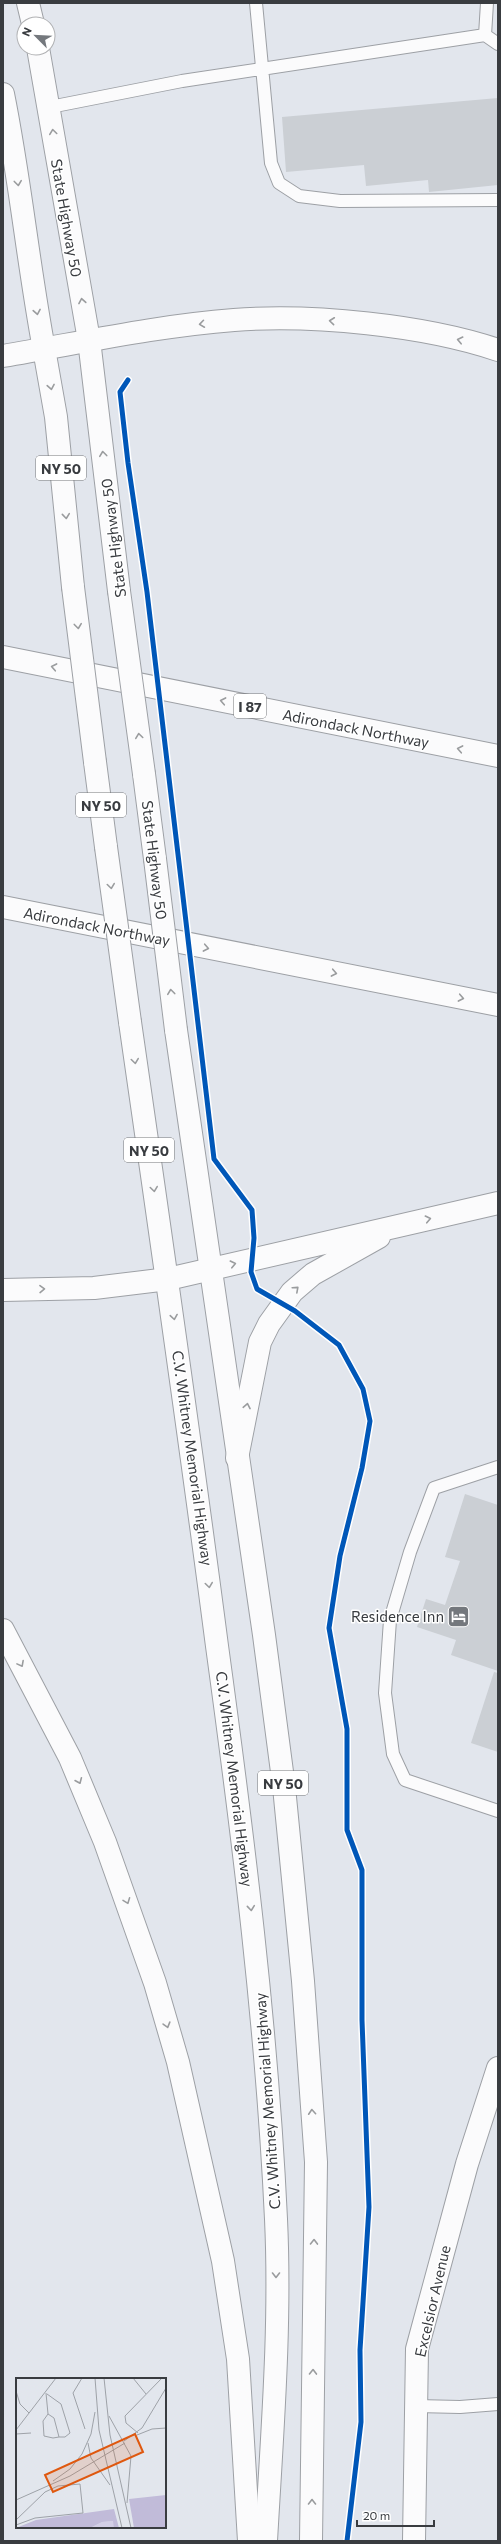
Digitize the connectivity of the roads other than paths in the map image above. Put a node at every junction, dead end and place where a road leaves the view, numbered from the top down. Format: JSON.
{"nodes":[{"id":1,"x":28,"y":3,"type":"edge"},
{"id":2,"x":256,"y":3,"type":"edge"},
{"id":3,"x":487,"y":3,"type":"edge"},
{"id":4,"x":31,"y":16,"type":"edge"},
{"id":5,"x":485,"y":35,"type":"junction"},
{"id":6,"x":498,"y":44,"type":"edge"},
{"id":7,"x":40,"y":56,"type":"edge"},
{"id":8,"x":263,"y":69,"type":"junction"},
{"id":9,"x":3,"y":94,"type":"edge"},
{"id":10,"x":50,"y":107,"type":"junction"},
{"id":11,"x":498,"y":200,"type":"edge"},
{"id":12,"x":89,"y":340,"type":"junction"},
{"id":13,"x":44,"y":349,"type":"junction"},
{"id":14,"x":498,"y":350,"type":"edge"},
{"id":15,"x":3,"y":356,"type":"edge"},
{"id":16,"x":3,"y":657,"type":"edge"},
{"id":17,"x":498,"y":756,"type":"edge"},
{"id":18,"x":3,"y":907,"type":"edge"},
{"id":19,"x":498,"y":1005,"type":"edge"},
{"id":20,"x":498,"y":1203,"type":"edge"},
{"id":21,"x":403,"y":1224,"type":"junction"},
{"id":22,"x":209,"y":1270,"type":"junction"},
{"id":23,"x":168,"y":1279,"type":"junction"},
{"id":24,"x":3,"y":1290,"type":"edge"},
{"id":25,"x":237,"y":1458,"type":"junction"},
{"id":26,"x":498,"y":1468,"type":"edge"},
{"id":27,"x":3,"y":1630,"type":"edge"},
{"id":28,"x":498,"y":1811,"type":"edge"},
{"id":29,"x":498,"y":2068,"type":"edge"},
{"id":30,"x":498,"y":2404,"type":"edge"},
{"id":31,"x":416,"y":2406,"type":"junction"},
{"id":32,"x":249,"y":2541,"type":"edge"},
{"id":33,"x":266,"y":2541,"type":"edge"},
{"id":34,"x":311,"y":2541,"type":"edge"},
{"id":35,"x":414,"y":2541,"type":"edge"}],
"edges":[{"from":1,"to":4,"type":"main road"},
{"from":2,"to":8,"type":"lane"},
{"from":3,"to":5,"type":"lane"},
{"from":5,"to":6,"type":"lane"},
{"from":5,"to":8,"type":"lane"},
{"from":7,"to":10,"type":"main road","name":"State Highway 50","number":"NY 50"},
{"from":8,"to":10,"type":"lane"},
{"from":8,"to":11,"type":"lane"},
{"from":9,"to":13,"type":"main road","number":"NY 50","one_way":true},
{"from":12,"to":10,"type":"main road","name":"State Highway 50","number":"NY 50","one_way":true},
{"from":12,"to":13,"type":"main road"},
{"from":14,"to":12,"type":"main road","one_way":true},
{"from":22,"to":12,"type":"main road","name":"State Highway 50","number":"NY 50","one_way":true,"bridge":true},
{"from":13,"to":15,"type":"main road"},
{"from":13,"to":23,"type":"main road","name":"C.V. Whitney Memorial Highway","number":"NY 50","one_way":true,"bridge":true},
{"from":17,"to":16,"type":"main road","name":"Adirondack Northway","number":"I 87","one_way":true},
{"from":18,"to":19,"type":"main road","name":"Adirondack Northway","one_way":true},
{"from":21,"to":20,"type":"main road","one_way":true},
{"from":22,"to":21,"type":"main road","one_way":true},
{"from":25,"to":21,"type":"main road","one_way":true},
{"from":22,"to":23,"type":"main road"},
{"from":22,"to":25,"type":"main road","number":"NY 50"},
{"from":24,"to":23,"type":"main road","one_way":true},
{"from":23,"to":33,"type":"main road","name":"C.V. Whitney Memorial Highway","number":"NY 50","one_way":true},
{"from":34,"to":25,"type":"main road","number":"NY 50","one_way":true},
{"from":26,"to":28,"type":"lane"},
{"from":27,"to":32,"type":"main road","one_way":true},
{"from":29,"to":31,"type":"main road","name":"Excelsior Avenue"},
{"from":30,"to":31,"type":"lane"},
{"from":31,"to":35,"type":"main road","name":"Excelsior Avenue"}]}
